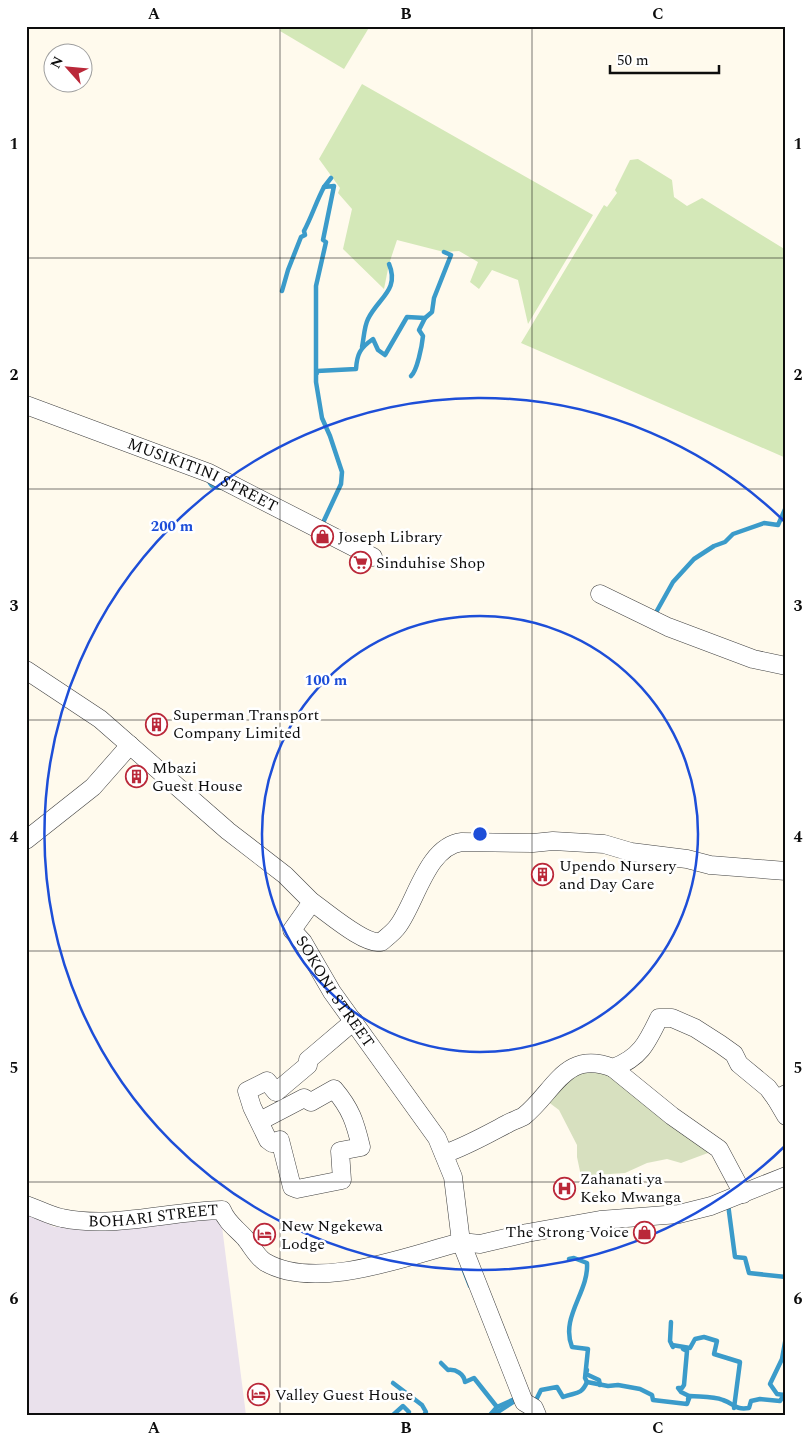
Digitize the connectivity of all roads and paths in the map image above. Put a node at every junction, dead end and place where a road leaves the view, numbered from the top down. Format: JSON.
{"nodes":[{"id":1,"x":26,"y":405,"type":"edge"},
{"id":2,"x":373,"y":557,"type":"dead end"},
{"id":3,"x":600,"y":594,"type":"dead end"},
{"id":4,"x":786,"y":666,"type":"edge"},
{"id":5,"x":26,"y":670,"type":"edge"},
{"id":6,"x":130,"y":745,"type":"junction"},
{"id":7,"x":26,"y":840,"type":"edge"},
{"id":8,"x":786,"y":872,"type":"edge"},
{"id":9,"x":312,"y":902,"type":"junction"},
{"id":10,"x":354,"y":1021,"type":"junction"},
{"id":11,"x":613,"y":1068,"type":"junction"},
{"id":12,"x":781,"y":1096,"type":"edge"},
{"id":13,"x":786,"y":1116,"type":"edge"},
{"id":14,"x":260,"y":1121,"type":"junction"},
{"id":15,"x":445,"y":1156,"type":"junction"},
{"id":16,"x":786,"y":1176,"type":"edge"},
{"id":17,"x":743,"y":1194,"type":"junction"},
{"id":18,"x":26,"y":1205,"type":"edge"},
{"id":19,"x":461,"y":1242,"type":"junction"},
{"id":20,"x":537,"y":1415,"type":"edge"}],
"edges":[{"from":1,"to":2,"type":"street","name":"MUSIKITINI STREET"},
{"from":3,"to":4,"type":"street"},
{"from":5,"to":6,"type":"street"},
{"from":6,"to":7,"type":"street"},
{"from":6,"to":9,"type":"street"},
{"from":8,"to":9,"type":"street"},
{"from":9,"to":10,"type":"street","name":"SOKONI STREET"},
{"from":10,"to":14,"type":"street"},
{"from":10,"to":15,"type":"street","name":"SOKONI STREET"},
{"from":11,"to":12,"type":"street"},
{"from":11,"to":15,"type":"street"},
{"from":11,"to":17,"type":"street"},
{"from":12,"to":13,"type":"street"},
{"from":14,"to":14,"type":"street"},
{"from":15,"to":19,"type":"street","name":"SOKONI STREET"},
{"from":16,"to":17,"type":"street"},
{"from":17,"to":19,"type":"street"},
{"from":18,"to":19,"type":"street","name":"BOHARI STREET"},
{"from":19,"to":20,"type":"street","name":"SOKONI STREET"}]}
